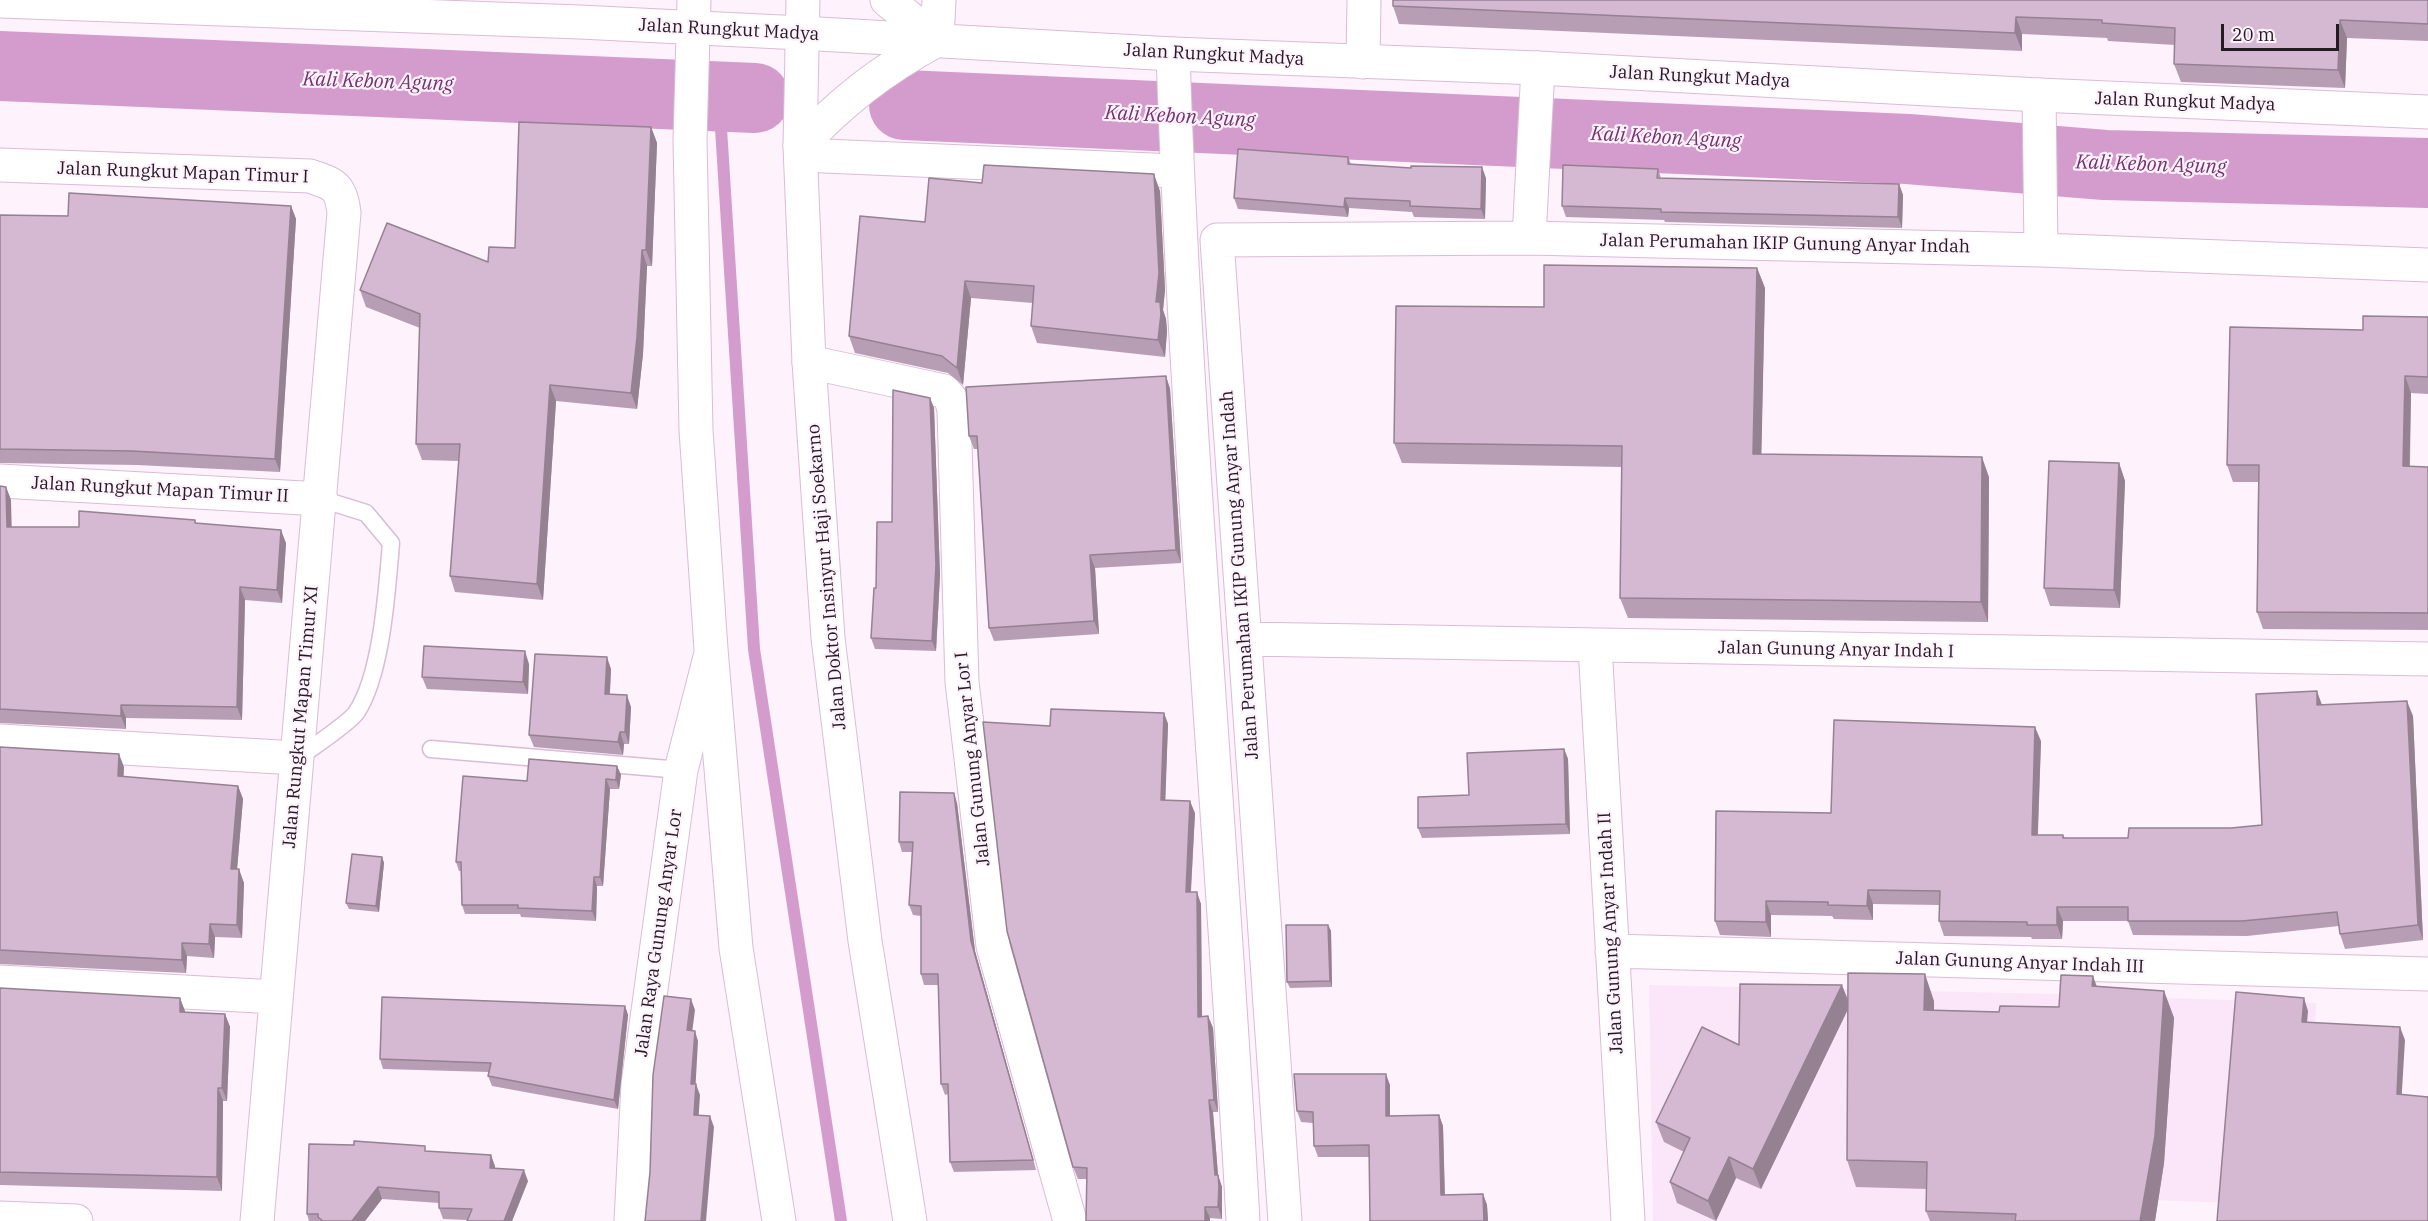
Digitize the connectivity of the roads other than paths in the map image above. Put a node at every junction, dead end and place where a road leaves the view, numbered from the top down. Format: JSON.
{"nodes":[{"id":1,"x":614,"y":0,"type":"edge"},
{"id":2,"x":803,"y":0,"type":"edge"},
{"id":3,"x":886,"y":0,"type":"edge"},
{"id":4,"x":939,"y":0,"type":"edge"},
{"id":5,"x":1364,"y":0,"type":"edge"},
{"id":6,"x":0,"y":1,"type":"edge"},
{"id":7,"x":693,"y":14,"type":"edge"},
{"id":8,"x":580,"y":22,"type":"junction"},
{"id":9,"x":937,"y":40,"type":"junction"},
{"id":10,"x":801,"y":49,"type":"junction"},
{"id":11,"x":1173,"y":54,"type":"junction"},
{"id":12,"x":1363,"y":62,"type":"junction"},
{"id":13,"x":1537,"y":81,"type":"junction"},
{"id":14,"x":2040,"y":107,"type":"junction"},
{"id":15,"x":2428,"y":112,"type":"edge"},
{"id":16,"x":800,"y":145,"type":"junction"},
{"id":17,"x":0,"y":165,"type":"edge"},
{"id":18,"x":1176,"y":167,"type":"junction"},
{"id":19,"x":344,"y":213,"type":"joint"},
{"id":20,"x":1529,"y":238,"type":"junction"},
{"id":21,"x":2041,"y":250,"type":"junction"},
{"id":22,"x":2428,"y":265,"type":"edge"},
{"id":23,"x":809,"y":362,"type":"junction"},
{"id":24,"x":0,"y":481,"type":"edge"},
{"id":25,"x":321,"y":499,"type":"junction"},
{"id":26,"x":1245,"y":639,"type":"junction"},
{"id":27,"x":1594,"y":646,"type":"junction"},
{"id":28,"x":711,"y":649,"type":"junction"},
{"id":29,"x":2428,"y":658,"type":"edge"},
{"id":30,"x":0,"y":741,"type":"edge"},
{"id":31,"x":431,"y":749,"type":"dead end"},
{"id":32,"x":297,"y":758,"type":"junction"},
{"id":33,"x":681,"y":770,"type":"junction"},
{"id":34,"x":1612,"y":951,"type":"junction"},
{"id":35,"x":2428,"y":974,"type":"edge"},
{"id":36,"x":0,"y":982,"type":"edge"},
{"id":37,"x":276,"y":997,"type":"junction"},
{"id":38,"x":0,"y":1218,"type":"edge"},
{"id":39,"x":76,"y":1221,"type":"edge"},
{"id":40,"x":257,"y":1221,"type":"edge"},
{"id":41,"x":631,"y":1221,"type":"edge"},
{"id":42,"x":778,"y":1221,"type":"edge"},
{"id":43,"x":910,"y":1221,"type":"edge"},
{"id":44,"x":1070,"y":1221,"type":"edge"},
{"id":45,"x":1243,"y":1221,"type":"edge"},
{"id":46,"x":1285,"y":1221,"type":"edge"},
{"id":47,"x":1628,"y":1221,"type":"edge"}],
"edges":[{"from":1,"to":8,"type":"street"},
{"from":2,"to":10,"type":"street","name":"Jalan Doktor Insinyur Haji Soekarno"},
{"from":3,"to":9,"type":"street"},
{"from":4,"to":9,"type":"street"},
{"from":5,"to":12,"type":"street"},
{"from":6,"to":8,"type":"street","name":"Jalan Rungkut Madya"},
{"from":7,"to":8,"type":"street","name":"Jalan Rungkut Madya"},
{"from":7,"to":10,"type":"street","name":"Jalan Rungkut Madya"},
{"from":7,"to":28,"type":"street"},
{"from":9,"to":10,"type":"street","name":"Jalan Rungkut Madya"},
{"from":9,"to":11,"type":"street","name":"Jalan Rungkut Madya"},
{"from":9,"to":16,"type":"street"},
{"from":10,"to":16,"type":"street","name":"Jalan Doktor Insinyur Haji Soekarno"},
{"from":11,"to":12,"type":"street","name":"Jalan Rungkut Madya"},
{"from":11,"to":18,"type":"street"},
{"from":12,"to":13,"type":"street","name":"Jalan Rungkut Madya"},
{"from":13,"to":14,"type":"street","name":"Jalan Rungkut Madya"},
{"from":13,"to":20,"type":"street"},
{"from":14,"to":15,"type":"street","name":"Jalan Rungkut Madya"},
{"from":14,"to":21,"type":"street"},
{"from":16,"to":18,"type":"street"},
{"from":16,"to":23,"type":"street","name":"Jalan Doktor Insinyur Haji Soekarno"},
{"from":17,"to":19,"type":"street","name":"Jalan Rungkut Mapan Timur I"},
{"from":18,"to":45,"type":"street"},
{"from":19,"to":25,"type":"street","name":"Jalan Rungkut Mapan Timur XI"},
{"from":20,"to":21,"type":"street","name":"Jalan Perumahan IKIP Gunung Anyar Indah"},
{"from":20,"to":26,"type":"street","name":"Jalan Perumahan IKIP Gunung Anyar Indah"},
{"from":21,"to":22,"type":"street","name":"Jalan Perumahan IKIP Gunung Anyar Indah"},
{"from":23,"to":43,"type":"street","name":"Jalan Doktor Insinyur Haji Soekarno"},
{"from":23,"to":44,"type":"street","name":"Jalan Gunung Anyar Lor I"},
{"from":24,"to":25,"type":"street","name":"Jalan Rungkut Mapan Timur II"},
{"from":25,"to":32,"type":"street","name":"Jalan Rungkut Mapan Timur XI"},
{"from":25,"to":32,"type":"lane"},
{"from":26,"to":27,"type":"street","name":"Jalan Gunung Anyar Indah I"},
{"from":26,"to":46,"type":"street","name":"Jalan Perumahan IKIP Gunung Anyar Indah"},
{"from":27,"to":29,"type":"street","name":"Jalan Gunung Anyar Indah I"},
{"from":27,"to":34,"type":"street","name":"Jalan Gunung Anyar Indah II"},
{"from":28,"to":33,"type":"street","name":"Jalan Raya Gunung Anyar Lor"},
{"from":28,"to":42,"type":"street"},
{"from":30,"to":32,"type":"street"},
{"from":31,"to":33,"type":"lane"},
{"from":32,"to":37,"type":"street","name":"Jalan Rungkut Mapan Timur XI"},
{"from":33,"to":41,"type":"street","name":"Jalan Raya Gunung Anyar Lor"},
{"from":34,"to":35,"type":"street","name":"Jalan Gunung Anyar Indah III"},
{"from":34,"to":47,"type":"street","name":"Jalan Gunung Anyar Indah II"},
{"from":36,"to":37,"type":"street"},
{"from":37,"to":40,"type":"street","name":"Jalan Rungkut Mapan Timur XI"},
{"from":38,"to":39,"type":"street"}]}
